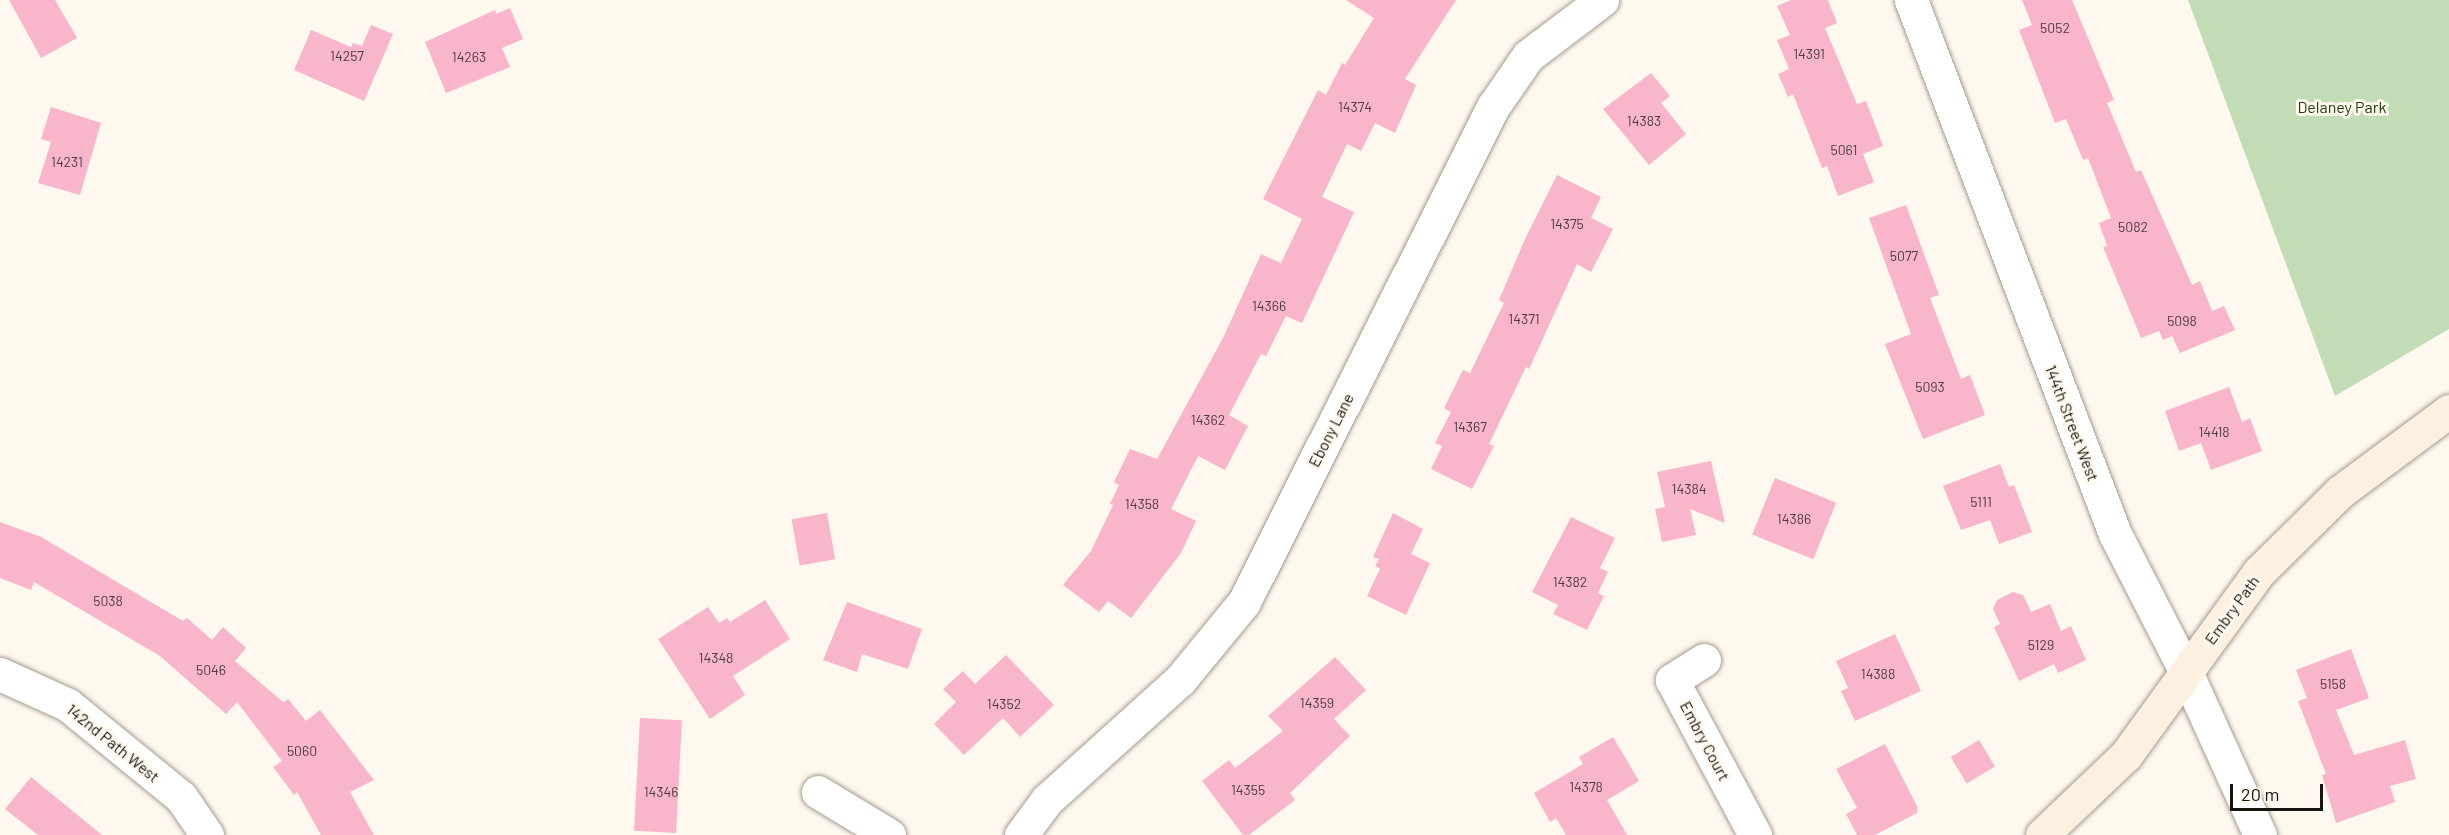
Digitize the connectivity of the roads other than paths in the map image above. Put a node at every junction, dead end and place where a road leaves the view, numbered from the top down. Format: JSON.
{"nodes":[{"id":1,"x":1602,"y":0,"type":"edge"},
{"id":2,"x":1911,"y":0,"type":"edge"},
{"id":3,"x":2449,"y":411,"type":"edge"},
{"id":4,"x":1704,"y":660,"type":"dead end"},
{"id":5,"x":2186,"y":672,"type":"junction"},
{"id":6,"x":0,"y":674,"type":"edge"},
{"id":7,"x":818,"y":792,"type":"dead end"},
{"id":8,"x":207,"y":835,"type":"edge"},
{"id":9,"x":889,"y":835,"type":"edge"},
{"id":10,"x":1021,"y":835,"type":"edge"},
{"id":11,"x":1755,"y":835,"type":"edge"},
{"id":12,"x":2042,"y":835,"type":"edge"},
{"id":13,"x":2260,"y":835,"type":"edge"}],
"edges":[{"from":1,"to":10,"type":"street","name":"Ebony Lane"},
{"from":2,"to":5,"type":"street","name":"144th Street West"},
{"from":3,"to":5,"type":"street","name":"Embry Path"},
{"from":4,"to":11,"type":"street","name":"Embry Court"},
{"from":5,"to":12,"type":"street","name":"Embry Path"},
{"from":5,"to":13,"type":"street","name":"144th Street West"},
{"from":6,"to":8,"type":"street","name":"142nd Path West"},
{"from":7,"to":9,"type":"street"}]}
